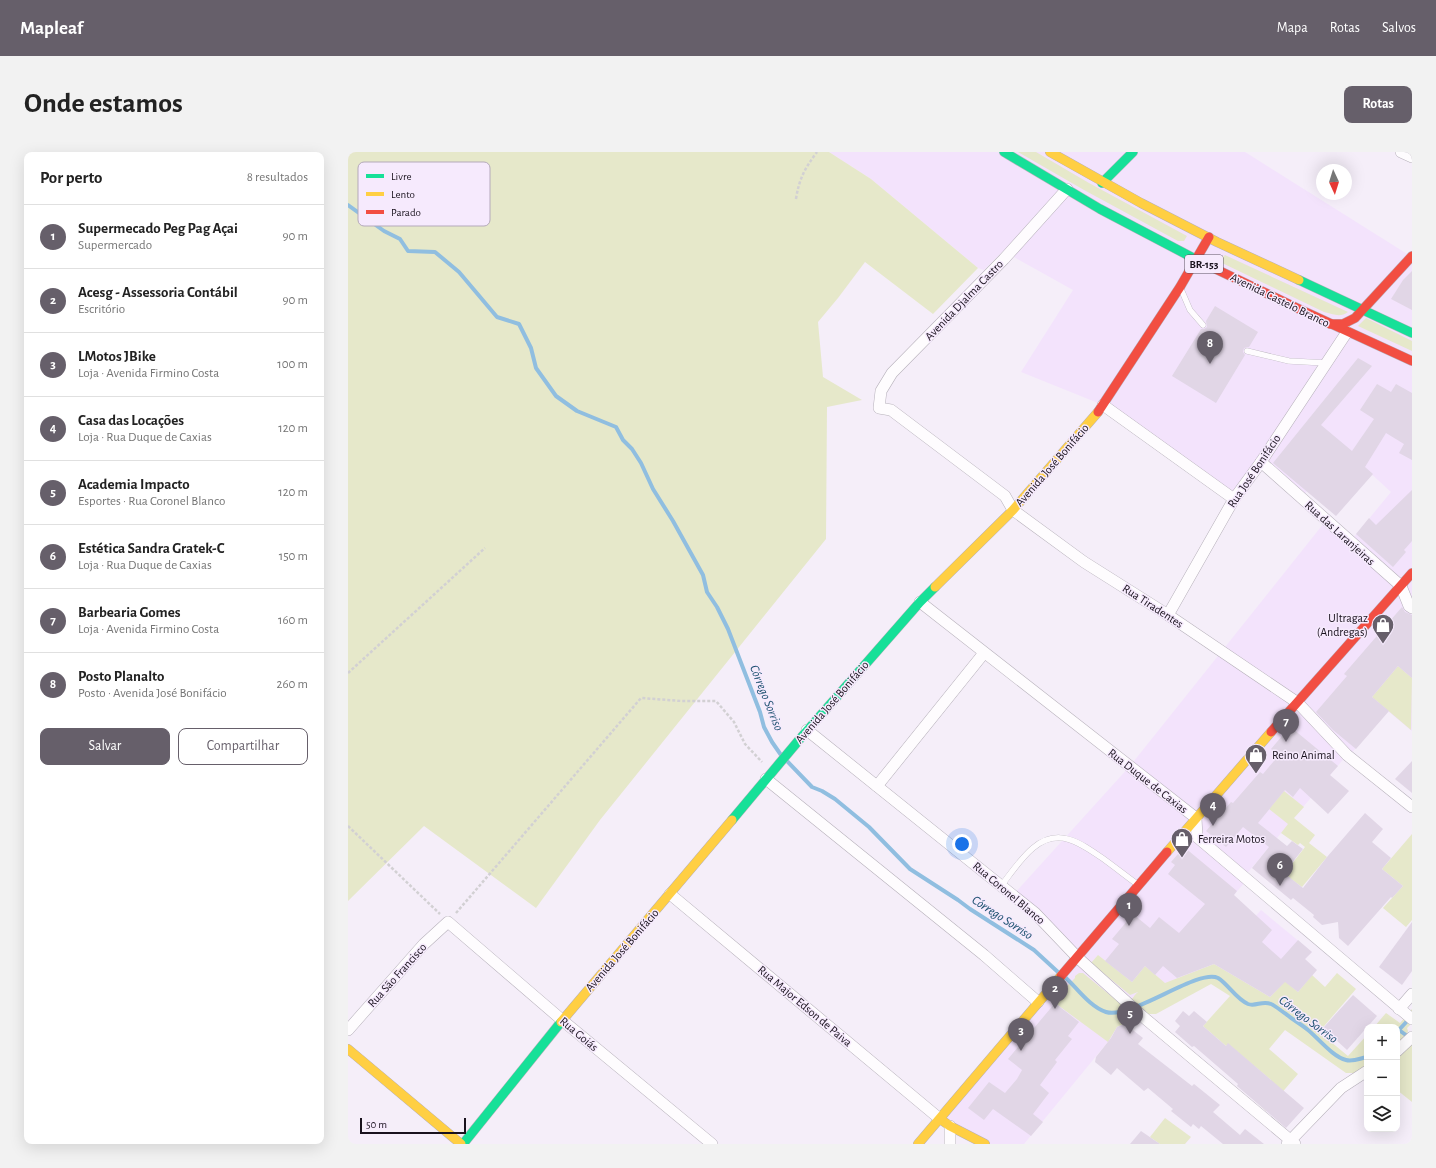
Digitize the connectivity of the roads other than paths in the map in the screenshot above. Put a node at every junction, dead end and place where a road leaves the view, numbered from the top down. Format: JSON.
{"nodes":[{"id":1,"x":1004,"y":152,"type":"edge"},
{"id":2,"x":1050,"y":152,"type":"edge"},
{"id":3,"x":1133,"y":152,"type":"edge"},
{"id":4,"x":1401,"y":152,"type":"edge"},
{"id":5,"x":1412,"y":157,"type":"edge"},
{"id":6,"x":1102,"y":183,"type":"junction"},
{"id":7,"x":1066,"y":189,"type":"junction"},
{"id":8,"x":1209,"y":237,"type":"junction"},
{"id":9,"x":1412,"y":256,"type":"edge"},
{"id":10,"x":1196,"y":260,"type":"junction"},
{"id":11,"x":1180,"y":287,"type":"junction"},
{"id":12,"x":1363,"y":310,"type":"junction"},
{"id":13,"x":1330,"y":324,"type":"junction"},
{"id":14,"x":1203,"y":325,"type":"dead end"},
{"id":15,"x":1347,"y":332,"type":"junction"},
{"id":16,"x":1412,"y":333,"type":"edge"},
{"id":17,"x":1247,"y":351,"type":"dead end"},
{"id":18,"x":1412,"y":361,"type":"edge"},
{"id":19,"x":1326,"y":363,"type":"junction"},
{"id":20,"x":1102,"y":405,"type":"junction"},
{"id":21,"x":891,"y":410,"type":"joint"},
{"id":22,"x":1261,"y":462,"type":"junction"},
{"id":23,"x":1234,"y":499,"type":"junction"},
{"id":24,"x":1013,"y":510,"type":"junction"},
{"id":25,"x":1412,"y":573,"type":"edge"},
{"id":26,"x":1401,"y":586,"type":"junction"},
{"id":27,"x":920,"y":602,"type":"junction"},
{"id":28,"x":1412,"y":608,"type":"edge"},
{"id":29,"x":1168,"y":615,"type":"junction"},
{"id":30,"x":984,"y":653,"type":"junction"},
{"id":31,"x":1298,"y":703,"type":"junction"},
{"id":32,"x":807,"y":730,"type":"junction"},
{"id":33,"x":771,"y":773,"type":"junction"},
{"id":34,"x":877,"y":786,"type":"junction"},
{"id":35,"x":1412,"y":807,"type":"edge"},
{"id":36,"x":1196,"y":818,"type":"junction"},
{"id":37,"x":1139,"y":885,"type":"junction"},
{"id":38,"x":1001,"y":886,"type":"junction"},
{"id":39,"x":670,"y":894,"type":"junction"},
{"id":40,"x":448,"y":922,"type":"joint"},
{"id":41,"x":1074,"y":960,"type":"junction"},
{"id":42,"x":1412,"y":994,"type":"edge"},
{"id":43,"x":1038,"y":1002,"type":"junction"},
{"id":44,"x":1406,"y":1015,"type":"edge"},
{"id":45,"x":562,"y":1020,"type":"junction"},
{"id":46,"x":348,"y":1030,"type":"edge"},
{"id":47,"x":1412,"y":1036,"type":"edge"},
{"id":48,"x":1400,"y":1048,"type":"edge"},
{"id":49,"x":348,"y":1049,"type":"edge"},
{"id":50,"x":1364,"y":1073,"type":"edge"},
{"id":51,"x":940,"y":1119,"type":"junction"},
{"id":52,"x":950,"y":1126,"type":"junction"},
{"id":53,"x":1291,"y":1143,"type":"edge"},
{"id":54,"x":462,"y":1144,"type":"edge"},
{"id":55,"x":712,"y":1144,"type":"edge"},
{"id":56,"x":918,"y":1144,"type":"edge"},
{"id":57,"x":950,"y":1144,"type":"edge"},
{"id":58,"x":985,"y":1144,"type":"edge"}],
"edges":[{"from":1,"to":7,"type":"street","name":"Avenida Castelo Branco","number":"BR-153"},
{"from":2,"to":6,"type":"street","number":"BR-153"},
{"from":3,"to":6,"type":"street"},
{"from":4,"to":5,"type":"street"},
{"from":6,"to":8,"type":"street","number":"BR-153"},
{"from":7,"to":10,"type":"street","name":"Avenida Castelo Branco","number":"BR-153"},
{"from":7,"to":21,"type":"street","name":"Avenida Djalma Castro"},
{"from":8,"to":10,"type":"street","name":"Avenida José Bonifácio"},
{"from":8,"to":12,"type":"street","number":"BR-153"},
{"from":9,"to":12,"type":"street"},
{"from":10,"to":11,"type":"street","name":"Avenida José Bonifácio"},
{"from":10,"to":13,"type":"street","name":"Avenida Castelo Branco","number":"BR-153"},
{"from":11,"to":14,"type":"lane"},
{"from":11,"to":20,"type":"street","name":"Avenida José Bonifácio"},
{"from":12,"to":13,"type":"street"},
{"from":12,"to":16,"type":"street","number":"BR-153"},
{"from":13,"to":15,"type":"street","name":"Avenida Castelo Branco","number":"BR-153"},
{"from":15,"to":18,"type":"street","name":"Avenida Castelo Branco","number":"BR-153"},
{"from":15,"to":19,"type":"street","name":"Rua José Bonifácio"},
{"from":17,"to":19,"type":"lane"},
{"from":19,"to":22,"type":"street","name":"Rua José Bonifácio"},
{"from":20,"to":23,"type":"street"},
{"from":20,"to":24,"type":"street","name":"Avenida José Bonifácio"},
{"from":21,"to":24,"type":"street","name":"Rua Tiradentes"},
{"from":22,"to":23,"type":"street","name":"Rua José Bonifácio"},
{"from":22,"to":26,"type":"street","name":"Rua das Laranjeiras"},
{"from":23,"to":29,"type":"street","name":"Rua José Bonifácio"},
{"from":24,"to":27,"type":"street","name":"Avenida José Bonifácio"},
{"from":24,"to":29,"type":"street","name":"Rua Tiradentes"},
{"from":25,"to":26,"type":"street"},
{"from":26,"to":28,"type":"street","name":"Rua das Laranjeiras"},
{"from":26,"to":31,"type":"street"},
{"from":27,"to":30,"type":"street","name":"Rua Duque de Caxias"},
{"from":27,"to":32,"type":"street","name":"Avenida José Bonifácio"},
{"from":29,"to":31,"type":"street","name":"Rua Tiradentes"},
{"from":30,"to":34,"type":"street"},
{"from":30,"to":36,"type":"street","name":"Rua Duque de Caxias"},
{"from":31,"to":35,"type":"street","name":"Rua Tiradentes"},
{"from":31,"to":36,"type":"street"},
{"from":32,"to":33,"type":"street","name":"Avenida José Bonifácio"},
{"from":32,"to":34,"type":"street","name":"Rua Coronel Blanco"},
{"from":33,"to":39,"type":"street","name":"Avenida José Bonifácio"},
{"from":33,"to":43,"type":"street"},
{"from":34,"to":38,"type":"street","name":"Rua Coronel Blanco"},
{"from":36,"to":37,"type":"street"},
{"from":36,"to":44,"type":"street","name":"Rua Duque de Caxias"},
{"from":37,"to":38,"type":"lane"},
{"from":37,"to":41,"type":"street"},
{"from":38,"to":41,"type":"street","name":"Rua Coronel Blanco"},
{"from":39,"to":45,"type":"street","name":"Avenida José Bonifácio"},
{"from":39,"to":51,"type":"street","name":"Rua Major Edson de Paiva"},
{"from":40,"to":45,"type":"street","name":"Rua Goiás"},
{"from":40,"to":46,"type":"street","name":"Rua São Francisco"},
{"from":41,"to":43,"type":"street"},
{"from":41,"to":53,"type":"street","name":"Rua Coronel Blanco"},
{"from":42,"to":44,"type":"street"},
{"from":43,"to":51,"type":"street"},
{"from":45,"to":54,"type":"street","name":"Avenida José Bonifácio"},
{"from":45,"to":55,"type":"street","name":"Rua Goiás"},
{"from":47,"to":48,"type":"street"},
{"from":49,"to":54,"type":"street"},
{"from":50,"to":53,"type":"street"},
{"from":51,"to":52,"type":"street"},
{"from":51,"to":56,"type":"street"},
{"from":52,"to":57,"type":"street"},
{"from":52,"to":58,"type":"street"}]}
